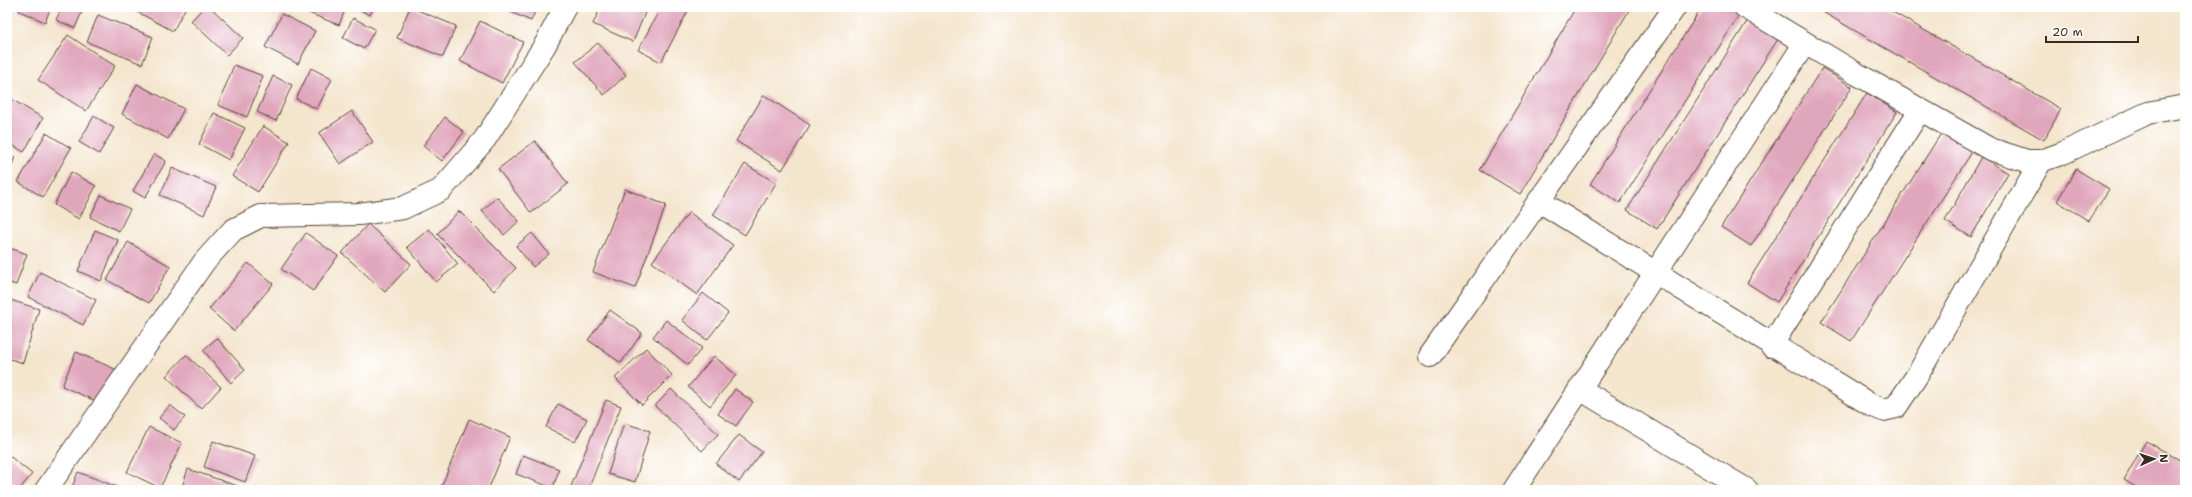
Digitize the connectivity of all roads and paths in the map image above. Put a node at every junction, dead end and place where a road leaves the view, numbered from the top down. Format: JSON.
{"nodes":[{"id":1,"x":565,"y":7,"type":"edge"},
{"id":2,"x":1675,"y":7,"type":"edge"},
{"id":3,"x":1745,"y":7,"type":"edge"},
{"id":4,"x":1805,"y":43,"type":"junction"},
{"id":5,"x":2185,"y":106,"type":"edge"},
{"id":6,"x":1920,"y":110,"type":"junction"},
{"id":7,"x":2041,"y":161,"type":"junction"},
{"id":8,"x":1539,"y":201,"type":"junction"},
{"id":9,"x":1654,"y":274,"type":"junction"},
{"id":10,"x":1771,"y":346,"type":"junction"},
{"id":11,"x":1430,"y":356,"type":"dead end"},
{"id":12,"x":1580,"y":389,"type":"junction"},
{"id":13,"x":46,"y":490,"type":"edge"},
{"id":14,"x":1514,"y":490,"type":"edge"},
{"id":15,"x":1747,"y":490,"type":"edge"}],
"edges":[{"from":1,"to":13,"type":"street"},
{"from":2,"to":8,"type":"street"},
{"from":3,"to":4,"type":"street"},
{"from":4,"to":6,"type":"street"},
{"from":4,"to":9,"type":"street"},
{"from":5,"to":7,"type":"street"},
{"from":6,"to":7,"type":"street"},
{"from":6,"to":10,"type":"street"},
{"from":7,"to":10,"type":"street"},
{"from":8,"to":9,"type":"street"},
{"from":8,"to":11,"type":"street"},
{"from":9,"to":10,"type":"street"},
{"from":9,"to":12,"type":"street"},
{"from":12,"to":14,"type":"street"},
{"from":12,"to":15,"type":"street"}]}
